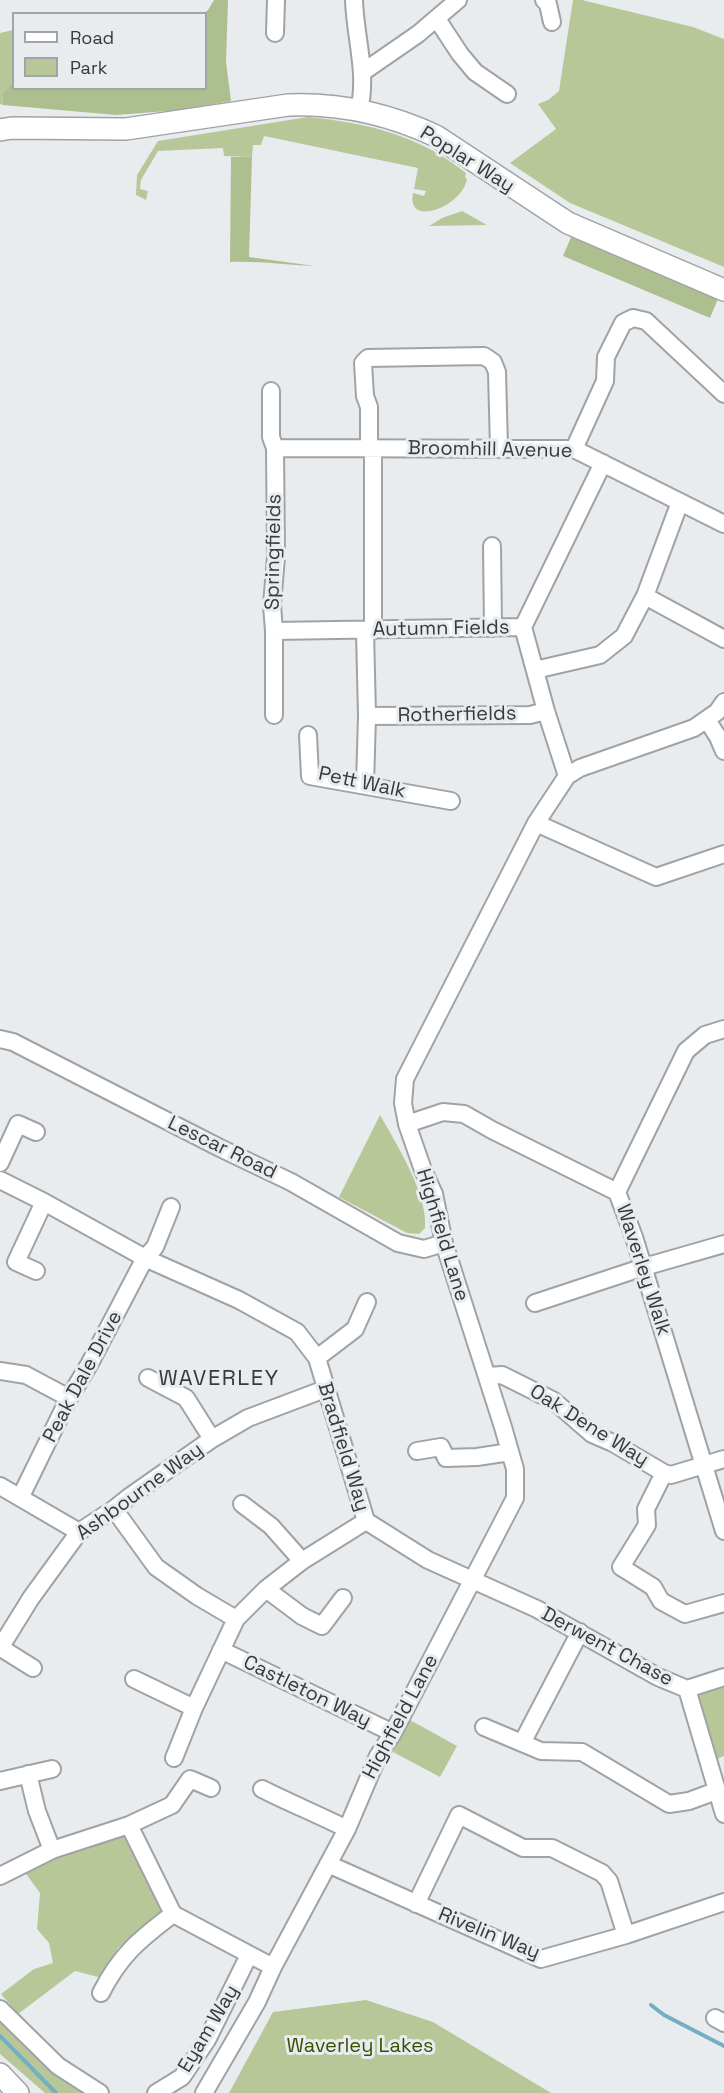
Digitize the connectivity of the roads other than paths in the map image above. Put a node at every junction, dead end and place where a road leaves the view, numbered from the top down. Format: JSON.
{"nodes":[{"id":1,"x":276,"y":0,"type":"edge"},
{"id":2,"x":354,"y":0,"type":"edge"},
{"id":3,"x":458,"y":0,"type":"edge"},
{"id":4,"x":544,"y":0,"type":"edge"},
{"id":5,"x":437,"y":19,"type":"junction"},
{"id":6,"x":552,"y":22,"type":"dead end"},
{"id":7,"x":275,"y":33,"type":"dead end"},
{"id":8,"x":363,"y":72,"type":"junction"},
{"id":9,"x":507,"y":94,"type":"dead end"},
{"id":10,"x":359,"y":110,"type":"junction"},
{"id":11,"x":4,"y":128,"type":"edge"},
{"id":12,"x":724,"y":290,"type":"edge"},
{"id":13,"x":271,"y":391,"type":"dead end"},
{"id":14,"x":724,"y":394,"type":"edge"},
{"id":15,"x":274,"y":448,"type":"junction"},
{"id":16,"x":371,"y":448,"type":"junction"},
{"id":17,"x":499,"y":448,"type":"junction"},
{"id":18,"x":574,"y":449,"type":"junction"},
{"id":19,"x":603,"y":463,"type":"junction"},
{"id":20,"x":680,"y":502,"type":"junction"},
{"id":21,"x":724,"y":524,"type":"edge"},
{"id":22,"x":492,"y":546,"type":"dead end"},
{"id":23,"x":645,"y":596,"type":"junction"},
{"id":24,"x":523,"y":627,"type":"junction"},
{"id":25,"x":493,"y":628,"type":"junction"},
{"id":26,"x":274,"y":631,"type":"junction"},
{"id":27,"x":369,"y":631,"type":"junction"},
{"id":28,"x":724,"y":639,"type":"edge"},
{"id":29,"x":535,"y":670,"type":"junction"},
{"id":30,"x":724,"y":702,"type":"edge"},
{"id":31,"x":546,"y":711,"type":"junction"},
{"id":32,"x":274,"y":715,"type":"dead end"},
{"id":33,"x":367,"y":716,"type":"junction"},
{"id":34,"x":707,"y":720,"type":"junction"},
{"id":35,"x":308,"y":735,"type":"dead end"},
{"id":36,"x":724,"y":751,"type":"edge"},
{"id":37,"x":567,"y":776,"type":"junction"},
{"id":38,"x":364,"y":785,"type":"junction"},
{"id":39,"x":451,"y":801,"type":"dead end"},
{"id":40,"x":536,"y":823,"type":"junction"},
{"id":41,"x":724,"y":854,"type":"edge"},
{"id":42,"x":724,"y":1029,"type":"edge"},
{"id":43,"x":0,"y":1039,"type":"edge"},
{"id":44,"x":407,"y":1124,"type":"junction"},
{"id":45,"x":36,"y":1132,"type":"dead end"},
{"id":46,"x":0,"y":1163,"type":"edge"},
{"id":47,"x":0,"y":1180,"type":"edge"},
{"id":48,"x":616,"y":1192,"type":"junction"},
{"id":49,"x":44,"y":1202,"type":"junction"},
{"id":50,"x":171,"y":1207,"type":"dead end"},
{"id":51,"x":444,"y":1243,"type":"junction"},
{"id":52,"x":724,"y":1244,"type":"edge"},
{"id":53,"x":145,"y":1258,"type":"junction"},
{"id":54,"x":644,"y":1267,"type":"junction"},
{"id":55,"x":36,"y":1271,"type":"dead end"},
{"id":56,"x":367,"y":1302,"type":"dead end"},
{"id":57,"x":535,"y":1303,"type":"dead end"},
{"id":58,"x":317,"y":1358,"type":"junction"},
{"id":59,"x":0,"y":1371,"type":"edge"},
{"id":60,"x":488,"y":1376,"type":"junction"},
{"id":61,"x":148,"y":1378,"type":"dead end"},
{"id":62,"x":325,"y":1389,"type":"junction"},
{"id":63,"x":69,"y":1398,"type":"junction"},
{"id":64,"x":212,"y":1439,"type":"junction"},
{"id":65,"x":417,"y":1451,"type":"dead end"},
{"id":66,"x":510,"y":1452,"type":"junction"},
{"id":67,"x":724,"y":1459,"type":"edge"},
{"id":68,"x":705,"y":1465,"type":"junction"},
{"id":69,"x":664,"y":1473,"type":"junction"},
{"id":70,"x":0,"y":1486,"type":"edge"},
{"id":71,"x":21,"y":1496,"type":"junction"},
{"id":72,"x":242,"y":1504,"type":"dead end"},
{"id":73,"x":114,"y":1509,"type":"junction"},
{"id":74,"x":366,"y":1521,"type":"junction"},
{"id":75,"x":724,"y":1531,"type":"edge"},
{"id":76,"x":79,"y":1532,"type":"junction"},
{"id":77,"x":302,"y":1561,"type":"junction"},
{"id":78,"x":474,"y":1580,"type":"junction"},
{"id":79,"x":266,"y":1589,"type":"junction"},
{"id":80,"x":343,"y":1598,"type":"dead end"},
{"id":81,"x":724,"y":1603,"type":"edge"},
{"id":82,"x":236,"y":1619,"type":"junction"},
{"id":83,"x":580,"y":1632,"type":"junction"},
{"id":84,"x":0,"y":1648,"type":"edge"},
{"id":85,"x":221,"y":1650,"type":"junction"},
{"id":86,"x":33,"y":1668,"type":"dead end"},
{"id":87,"x":724,"y":1677,"type":"edge"},
{"id":88,"x":134,"y":1679,"type":"dead end"},
{"id":89,"x":687,"y":1689,"type":"junction"},
{"id":90,"x":194,"y":1708,"type":"junction"},
{"id":91,"x":484,"y":1727,"type":"dead end"},
{"id":92,"x":393,"y":1733,"type":"junction"},
{"id":93,"x":522,"y":1743,"type":"junction"},
{"id":94,"x":174,"y":1758,"type":"dead end"},
{"id":95,"x":52,"y":1769,"type":"dead end"},
{"id":96,"x":717,"y":1771,"type":"edge"},
{"id":97,"x":28,"y":1774,"type":"junction"},
{"id":98,"x":0,"y":1781,"type":"edge"},
{"id":99,"x":211,"y":1788,"type":"dead end"},
{"id":100,"x":262,"y":1789,"type":"dead end"},
{"id":101,"x":716,"y":1791,"type":"junction"},
{"id":102,"x":724,"y":1814,"type":"edge"},
{"id":103,"x":129,"y":1825,"type":"junction"},
{"id":104,"x":347,"y":1829,"type":"junction"},
{"id":105,"x":52,"y":1850,"type":"junction"},
{"id":106,"x":328,"y":1864,"type":"junction"},
{"id":107,"x":0,"y":1876,"type":"edge"},
{"id":108,"x":724,"y":1902,"type":"edge"},
{"id":109,"x":416,"y":1904,"type":"junction"},
{"id":110,"x":172,"y":1914,"type":"junction"},
{"id":111,"x":626,"y":1935,"type":"junction"},
{"id":112,"x":249,"y":1955,"type":"junction"},
{"id":113,"x":273,"y":1967,"type":"junction"},
{"id":114,"x":101,"y":1993,"type":"dead end"},
{"id":115,"x":0,"y":2009,"type":"edge"},
{"id":116,"x":0,"y":2074,"type":"edge"},
{"id":117,"x":18,"y":2093,"type":"edge"},
{"id":118,"x":100,"y":2093,"type":"edge"},
{"id":119,"x":156,"y":2093,"type":"edge"},
{"id":120,"x":204,"y":2093,"type":"edge"}],
"edges":[{"from":1,"to":7,"type":"street"},
{"from":2,"to":8,"type":"street"},
{"from":3,"to":5,"type":"street"},
{"from":4,"to":6,"type":"street"},
{"from":5,"to":8,"type":"street"},
{"from":5,"to":9,"type":"street"},
{"from":8,"to":10,"type":"street"},
{"from":10,"to":11,"type":"main road","name":"Poplar Way"},
{"from":10,"to":12,"type":"main road","name":"Poplar Way"},
{"from":13,"to":15,"type":"street","name":"Springfields"},
{"from":14,"to":18,"type":"street"},
{"from":15,"to":16,"type":"street","name":"Broomhill Avenue"},
{"from":15,"to":26,"type":"street","name":"Springfields"},
{"from":16,"to":17,"type":"street","name":"Broomhill Avenue"},
{"from":16,"to":17,"type":"street"},
{"from":16,"to":27,"type":"street"},
{"from":17,"to":18,"type":"street","name":"Broomhill Avenue"},
{"from":18,"to":19,"type":"street","name":"Broomhill Avenue"},
{"from":19,"to":20,"type":"street","name":"Broomhill Avenue"},
{"from":19,"to":24,"type":"street"},
{"from":20,"to":21,"type":"street","name":"Broomhill Avenue"},
{"from":20,"to":23,"type":"street"},
{"from":22,"to":25,"type":"street"},
{"from":23,"to":28,"type":"street"},
{"from":23,"to":29,"type":"street"},
{"from":24,"to":25,"type":"street","name":"Autumn Fields"},
{"from":24,"to":29,"type":"street","name":"Autumn Fields"},
{"from":25,"to":27,"type":"street","name":"Autumn Fields"},
{"from":26,"to":27,"type":"street","name":"Autumn Fields"},
{"from":26,"to":32,"type":"street","name":"Springfields"},
{"from":27,"to":33,"type":"street"},
{"from":29,"to":31,"type":"street","name":"Autumn Fields"},
{"from":30,"to":34,"type":"street"},
{"from":31,"to":33,"type":"street","name":"Rotherfields"},
{"from":31,"to":37,"type":"street","name":"Autumn Fields"},
{"from":33,"to":38,"type":"street"},
{"from":34,"to":36,"type":"street"},
{"from":34,"to":37,"type":"street"},
{"from":35,"to":38,"type":"street","name":"Pett Walk"},
{"from":37,"to":40,"type":"street","name":"Highfield Lane"},
{"from":38,"to":39,"type":"street","name":"Pett Walk"},
{"from":40,"to":41,"type":"street"},
{"from":40,"to":44,"type":"street","name":"Highfield Lane"},
{"from":42,"to":48,"type":"street"},
{"from":43,"to":51,"type":"street","name":"Lescar Road"},
{"from":44,"to":48,"type":"street","name":"Waverley Walk"},
{"from":44,"to":51,"type":"street","name":"Highfield Lane"},
{"from":45,"to":46,"type":"street"},
{"from":47,"to":49,"type":"street","name":"Bradfield Way"},
{"from":48,"to":54,"type":"street","name":"Waverley Walk"},
{"from":49,"to":53,"type":"street","name":"Bradfield Way"},
{"from":49,"to":55,"type":"street"},
{"from":50,"to":53,"type":"street"},
{"from":51,"to":60,"type":"street","name":"Highfield Lane"},
{"from":52,"to":54,"type":"street"},
{"from":53,"to":58,"type":"street","name":"Bradfield Way"},
{"from":53,"to":63,"type":"street","name":"Peak Dale Drive"},
{"from":54,"to":57,"type":"street"},
{"from":54,"to":68,"type":"street","name":"Waverley Walk"},
{"from":56,"to":58,"type":"street","name":"Bradfield Way"},
{"from":58,"to":62,"type":"street","name":"Bradfield Way"},
{"from":59,"to":63,"type":"street"},
{"from":60,"to":66,"type":"street","name":"Highfield Lane"},
{"from":60,"to":69,"type":"street","name":"Oak Dene Way"},
{"from":61,"to":64,"type":"street"},
{"from":62,"to":64,"type":"street","name":"Ashbourne Way"},
{"from":62,"to":74,"type":"street","name":"Bradfield Way"},
{"from":63,"to":71,"type":"street","name":"Peak Dale Drive"},
{"from":64,"to":73,"type":"street","name":"Ashbourne Way"},
{"from":65,"to":66,"type":"street"},
{"from":66,"to":78,"type":"street","name":"Highfield Lane"},
{"from":67,"to":68,"type":"street","name":"Oak Dene Way"},
{"from":68,"to":69,"type":"street","name":"Oak Dene Way"},
{"from":68,"to":75,"type":"street","name":"Waverley Walk"},
{"from":69,"to":81,"type":"street"},
{"from":70,"to":71,"type":"street"},
{"from":71,"to":76,"type":"street"},
{"from":72,"to":77,"type":"street"},
{"from":73,"to":76,"type":"street","name":"Ashbourne Way"},
{"from":73,"to":82,"type":"street"},
{"from":74,"to":77,"type":"street"},
{"from":74,"to":78,"type":"street","name":"Bradfield Way"},
{"from":76,"to":84,"type":"street","name":"Ashbourne Way"},
{"from":77,"to":79,"type":"street"},
{"from":78,"to":83,"type":"street","name":"Derwent Chase"},
{"from":78,"to":92,"type":"street","name":"Highfield Lane"},
{"from":79,"to":80,"type":"street"},
{"from":79,"to":82,"type":"street"},
{"from":82,"to":85,"type":"street"},
{"from":83,"to":89,"type":"street","name":"Derwent Chase"},
{"from":83,"to":93,"type":"street"},
{"from":84,"to":86,"type":"street"},
{"from":85,"to":90,"type":"street"},
{"from":85,"to":92,"type":"street","name":"Castleton Way"},
{"from":87,"to":89,"type":"street"},
{"from":88,"to":90,"type":"street"},
{"from":89,"to":96,"type":"street","name":"Derwent Chase"},
{"from":90,"to":94,"type":"street"},
{"from":91,"to":93,"type":"street"},
{"from":92,"to":104,"type":"street","name":"Highfield Lane"},
{"from":93,"to":101,"type":"street"},
{"from":95,"to":97,"type":"street"},
{"from":96,"to":101,"type":"street","name":"Derwent Chase"},
{"from":97,"to":98,"type":"street"},
{"from":97,"to":105,"type":"street"},
{"from":99,"to":103,"type":"street"},
{"from":100,"to":104,"type":"street"},
{"from":101,"to":102,"type":"street","name":"Derwent Chase"},
{"from":103,"to":105,"type":"street"},
{"from":103,"to":110,"type":"street"},
{"from":104,"to":106,"type":"street","name":"Highfield Lane"},
{"from":105,"to":107,"type":"street"},
{"from":106,"to":109,"type":"street","name":"Rivelin Way"},
{"from":106,"to":113,"type":"street","name":"Highfield Lane"},
{"from":108,"to":111,"type":"street","name":"Rivelin Way"},
{"from":109,"to":111,"type":"street","name":"Rivelin Way"},
{"from":109,"to":111,"type":"street"},
{"from":110,"to":112,"type":"street"},
{"from":110,"to":114,"type":"street"},
{"from":112,"to":113,"type":"street"},
{"from":112,"to":119,"type":"street","name":"Eyam Way"},
{"from":113,"to":120,"type":"street","name":"Highfield Lane"},
{"from":115,"to":118,"type":"street"},
{"from":116,"to":117,"type":"main road"}]}
